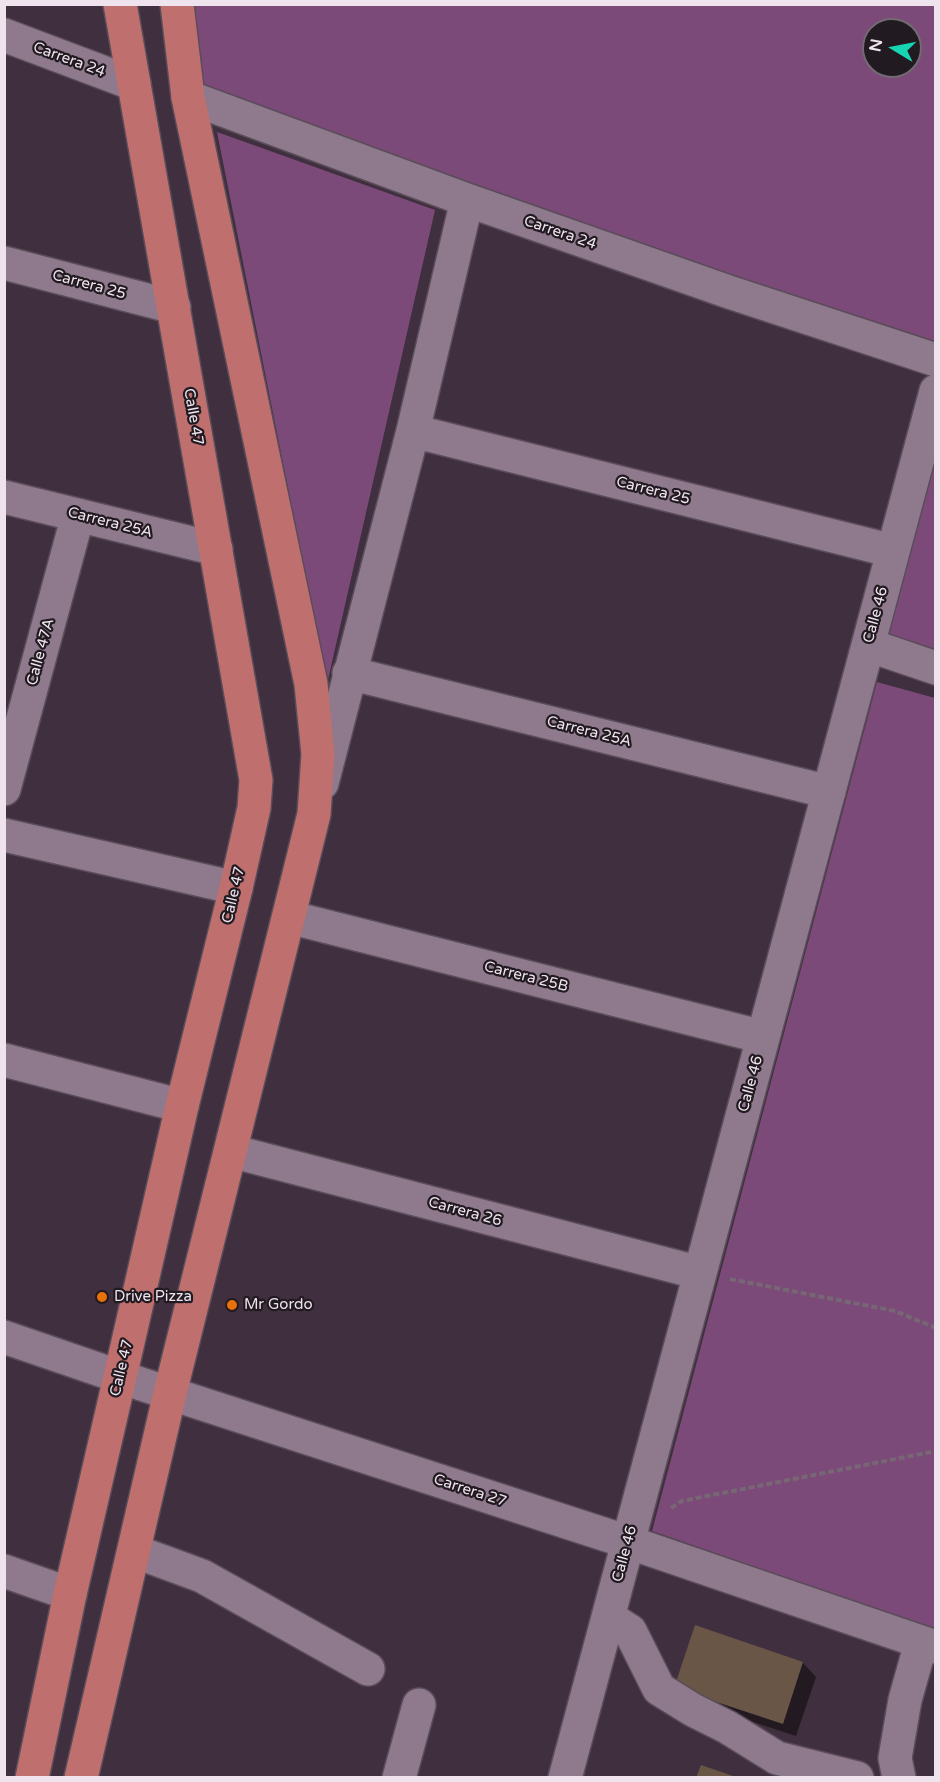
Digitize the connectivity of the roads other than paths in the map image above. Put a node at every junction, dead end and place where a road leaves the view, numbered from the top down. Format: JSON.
{"nodes":[{"id":1,"x":120,"y":4,"type":"edge"},
{"id":2,"x":177,"y":4,"type":"edge"},
{"id":3,"x":4,"y":35,"type":"edge"},
{"id":4,"x":134,"y":84,"type":"junction"},
{"id":5,"x":188,"y":97,"type":"junction"},
{"id":6,"x":467,"y":200,"type":"junction"},
{"id":7,"x":4,"y":263,"type":"edge"},
{"id":8,"x":174,"y":307,"type":"junction"},
{"id":9,"x":936,"y":360,"type":"edge"},
{"id":10,"x":936,"y":391,"type":"edge"},
{"id":11,"x":413,"y":431,"type":"junction"},
{"id":12,"x":4,"y":497,"type":"edge"},
{"id":13,"x":78,"y":515,"type":"junction"},
{"id":14,"x":216,"y":549,"type":"junction"},
{"id":15,"x":893,"y":551,"type":"junction"},
{"id":16,"x":868,"y":645,"type":"junction"},
{"id":17,"x":936,"y":668,"type":"edge"},
{"id":18,"x":349,"y":673,"type":"junction"},
{"id":19,"x":4,"y":789,"type":"edge"},
{"id":20,"x":829,"y":792,"type":"junction"},
{"id":21,"x":314,"y":814,"type":"junction"},
{"id":22,"x":4,"y":835,"type":"edge"},
{"id":23,"x":236,"y":888,"type":"junction"},
{"id":24,"x":289,"y":916,"type":"junction"},
{"id":25,"x":763,"y":1037,"type":"junction"},
{"id":26,"x":4,"y":1060,"type":"edge"},
{"id":27,"x":182,"y":1106,"type":"junction"},
{"id":28,"x":231,"y":1151,"type":"junction"},
{"id":29,"x":700,"y":1273,"type":"junction"},
{"id":30,"x":4,"y":1337,"type":"edge"},
{"id":31,"x":120,"y":1377,"type":"junction"},
{"id":32,"x":170,"y":1393,"type":"junction"},
{"id":33,"x":628,"y":1542,"type":"junction"},
{"id":34,"x":134,"y":1551,"type":"junction"},
{"id":35,"x":4,"y":1571,"type":"edge"},
{"id":36,"x":70,"y":1594,"type":"junction"},
{"id":37,"x":608,"y":1617,"type":"junction"},
{"id":38,"x":928,"y":1645,"type":"edge"},
{"id":39,"x":368,"y":1669,"type":"dead end"},
{"id":40,"x":419,"y":1706,"type":"dead end"},
{"id":41,"x":32,"y":1778,"type":"edge"},
{"id":42,"x":81,"y":1778,"type":"edge"},
{"id":43,"x":399,"y":1778,"type":"edge"},
{"id":44,"x":565,"y":1778,"type":"edge"},
{"id":45,"x":857,"y":1778,"type":"edge"},
{"id":46,"x":899,"y":1778,"type":"edge"}],
"edges":[{"from":1,"to":4,"type":"main road","name":"Calle 47"},
{"from":2,"to":5,"type":"main road"},
{"from":3,"to":4,"type":"street","name":"Carrera 24"},
{"from":4,"to":8,"type":"main road","name":"Calle 47"},
{"from":5,"to":6,"type":"street","name":"Carrera 24"},
{"from":5,"to":21,"type":"main road"},
{"from":6,"to":9,"type":"street","name":"Carrera 24"},
{"from":6,"to":11,"type":"street"},
{"from":7,"to":8,"type":"street","name":"Carrera 25"},
{"from":8,"to":14,"type":"main road","name":"Calle 47"},
{"from":10,"to":15,"type":"street","name":"Calle 46"},
{"from":11,"to":15,"type":"street","name":"Carrera 25"},
{"from":11,"to":18,"type":"street"},
{"from":12,"to":13,"type":"street","name":"Carrera 25A"},
{"from":13,"to":14,"type":"street","name":"Carrera 25A"},
{"from":13,"to":19,"type":"street","name":"Calle 47A"},
{"from":14,"to":23,"type":"main road","name":"Calle 47"},
{"from":15,"to":16,"type":"street","name":"Calle 46"},
{"from":16,"to":17,"type":"street"},
{"from":16,"to":20,"type":"street","name":"Calle 46"},
{"from":18,"to":20,"type":"street","name":"Carrera 25A"},
{"from":18,"to":21,"type":"street"},
{"from":20,"to":25,"type":"street","name":"Calle 46"},
{"from":21,"to":24,"type":"main road"},
{"from":22,"to":23,"type":"street"},
{"from":23,"to":27,"type":"main road","name":"Calle 47"},
{"from":24,"to":25,"type":"street","name":"Carrera 25B"},
{"from":24,"to":28,"type":"main road"},
{"from":25,"to":29,"type":"street","name":"Calle 46"},
{"from":26,"to":27,"type":"street"},
{"from":27,"to":31,"type":"main road","name":"Calle 47"},
{"from":28,"to":29,"type":"street","name":"Carrera 26"},
{"from":28,"to":32,"type":"main road"},
{"from":29,"to":33,"type":"street","name":"Calle 46"},
{"from":30,"to":31,"type":"street","name":"Carrera 27"},
{"from":31,"to":32,"type":"street","name":"Carrera 27"},
{"from":31,"to":36,"type":"main road","name":"Calle 47"},
{"from":32,"to":33,"type":"street","name":"Carrera 27"},
{"from":32,"to":34,"type":"main road"},
{"from":33,"to":37,"type":"street","name":"Calle 46"},
{"from":33,"to":38,"type":"street","name":"Carrera 27"},
{"from":34,"to":39,"type":"street"},
{"from":34,"to":42,"type":"main road"},
{"from":35,"to":36,"type":"street"},
{"from":36,"to":41,"type":"main road","name":"Calle 47"},
{"from":37,"to":44,"type":"street","name":"Calle 46"},
{"from":37,"to":45,"type":"street"},
{"from":38,"to":46,"type":"street"},
{"from":40,"to":43,"type":"street"}]}
